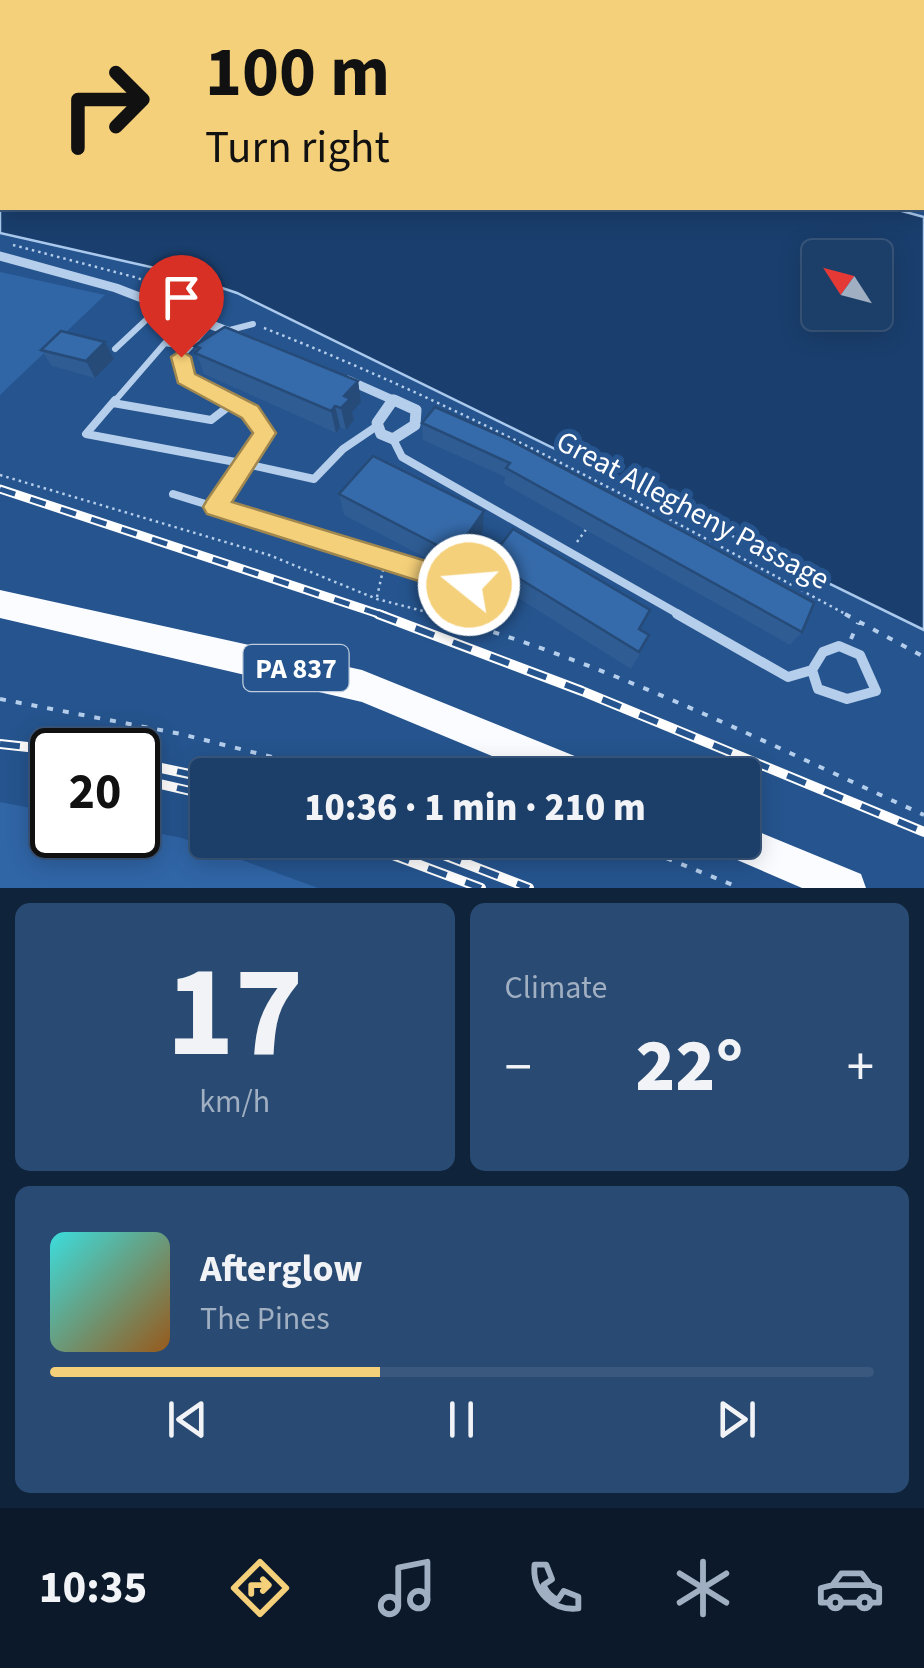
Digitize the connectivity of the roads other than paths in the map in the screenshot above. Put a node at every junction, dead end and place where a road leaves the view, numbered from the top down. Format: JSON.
{"nodes":[{"id":1,"x":0,"y":256,"type":"edge"},
{"id":2,"x":162,"y":305,"type":"junction"},
{"id":3,"x":210,"y":324,"type":"junction"},
{"id":4,"x":253,"y":324,"type":"dead end"},
{"id":5,"x":226,"y":330,"type":"junction"},
{"id":6,"x":244,"y":338,"type":"edge"},
{"id":7,"x":190,"y":346,"type":"junction"},
{"id":8,"x":115,"y":349,"type":"dead end"},
{"id":9,"x":332,"y":373,"type":"edge"},
{"id":10,"x":394,"y":399,"type":"junction"},
{"id":11,"x":233,"y":403,"type":"junction"},
{"id":12,"x":113,"y":404,"type":"junction"},
{"id":13,"x":377,"y":426,"type":"junction"},
{"id":14,"x":393,"y":439,"type":"junction"},
{"id":15,"x":246,"y":464,"type":"junction"},
{"id":16,"x":173,"y":494,"type":"dead end"},
{"id":17,"x":216,"y":507,"type":"junction"},
{"id":18,"x":520,"y":521,"type":"junction"},
{"id":19,"x":510,"y":534,"type":"edge"},
{"id":20,"x":500,"y":547,"type":"edge"},
{"id":21,"x":0,"y":604,"type":"edge"},
{"id":22,"x":812,"y":670,"type":"junction"},
{"id":23,"x":538,"y":758,"type":"edge"},
{"id":24,"x":760,"y":851,"type":"edge"},
{"id":25,"x":847,"y":888,"type":"edge"}],
"edges":[{"from":1,"to":2,"type":"street"},
{"from":2,"to":3,"type":"street"},
{"from":2,"to":8,"type":"lane"},
{"from":3,"to":5,"type":"street"},
{"from":3,"to":7,"type":"lane"},
{"from":4,"to":5,"type":"lane"},
{"from":5,"to":6,"type":"street"},
{"from":7,"to":11,"type":"lane"},
{"from":7,"to":12,"type":"lane"},
{"from":9,"to":10,"type":"street"},
{"from":10,"to":13,"type":"street"},
{"from":10,"to":14,"type":"street"},
{"from":11,"to":12,"type":"lane"},
{"from":11,"to":15,"type":"lane"},
{"from":12,"to":15,"type":"lane"},
{"from":13,"to":14,"type":"street"},
{"from":13,"to":15,"type":"lane"},
{"from":14,"to":18,"type":"lane"},
{"from":15,"to":17,"type":"lane"},
{"from":16,"to":17,"type":"lane"},
{"from":17,"to":20,"type":"lane"},
{"from":18,"to":19,"type":"lane"},
{"from":18,"to":22,"type":"lane"},
{"from":21,"to":23,"type":"main road","number":"PA 837"},
{"from":22,"to":22,"type":"lane"},
{"from":24,"to":25,"type":"main road"}]}
